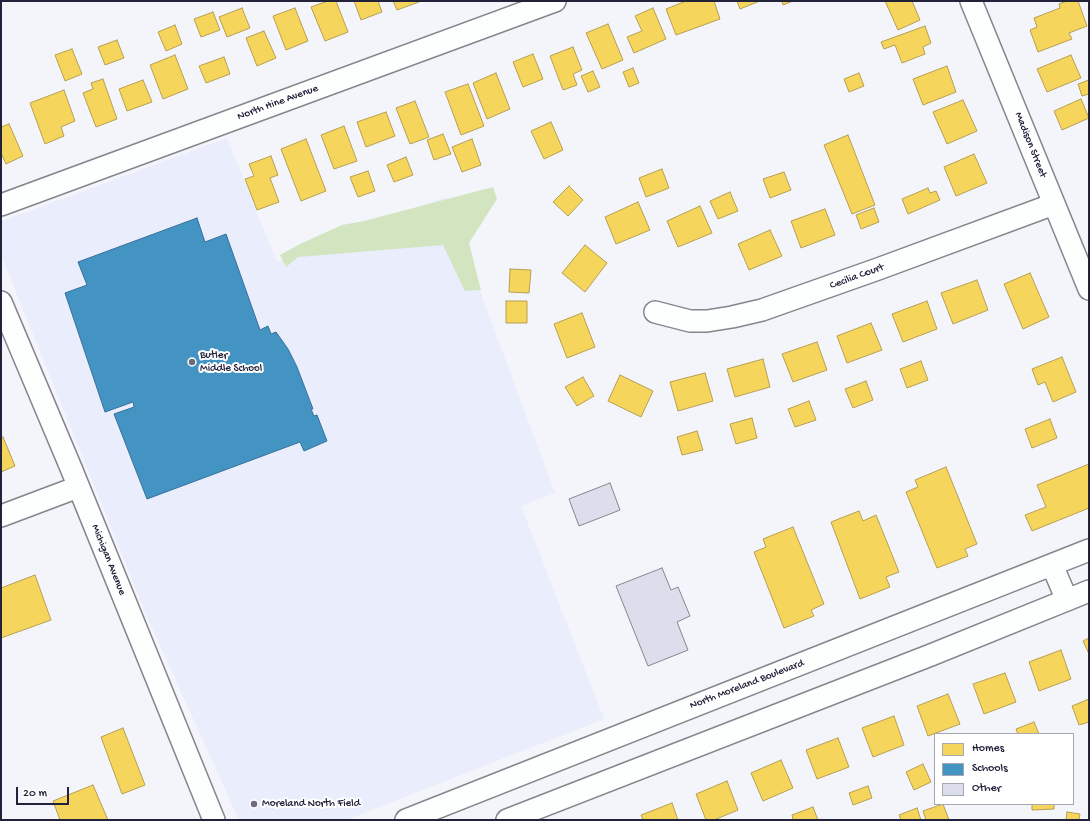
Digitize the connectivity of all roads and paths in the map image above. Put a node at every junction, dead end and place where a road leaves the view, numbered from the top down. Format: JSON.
{"nodes":[{"id":1,"x":555,"y":1,"type":"edge"},
{"id":2,"x":971,"y":1,"type":"edge"},
{"id":3,"x":1054,"y":204,"type":"junction"},
{"id":4,"x":1,"y":205,"type":"edge"},
{"id":5,"x":1089,"y":289,"type":"edge"},
{"id":6,"x":1,"y":302,"type":"edge"},
{"id":7,"x":655,"y":312,"type":"dead end"},
{"id":8,"x":78,"y":487,"type":"junction"},
{"id":9,"x":1,"y":516,"type":"edge"},
{"id":10,"x":1089,"y":550,"type":"edge"},
{"id":11,"x":1052,"y":565,"type":"junction"},
{"id":12,"x":1089,"y":591,"type":"edge"},
{"id":13,"x":1067,"y":600,"type":"junction"},
{"id":14,"x":214,"y":820,"type":"edge"},
{"id":15,"x":406,"y":820,"type":"edge"},
{"id":16,"x":507,"y":820,"type":"edge"}],
"edges":[{"from":1,"to":4,"type":"street","name":"North Hine Avenue"},
{"from":2,"to":3,"type":"street","name":"Madison Street"},
{"from":3,"to":5,"type":"street","name":"Madison Street"},
{"from":3,"to":7,"type":"street","name":"Cecilia Court"},
{"from":6,"to":8,"type":"street","name":"Michigan Avenue"},
{"from":8,"to":9,"type":"street"},
{"from":8,"to":14,"type":"street","name":"Michigan Avenue"},
{"from":10,"to":11,"type":"street","name":"North Moreland Boulevard"},
{"from":11,"to":13,"type":"street"},
{"from":11,"to":15,"type":"street","name":"North Moreland Boulevard"},
{"from":12,"to":13,"type":"street"},
{"from":13,"to":16,"type":"street"}]}
